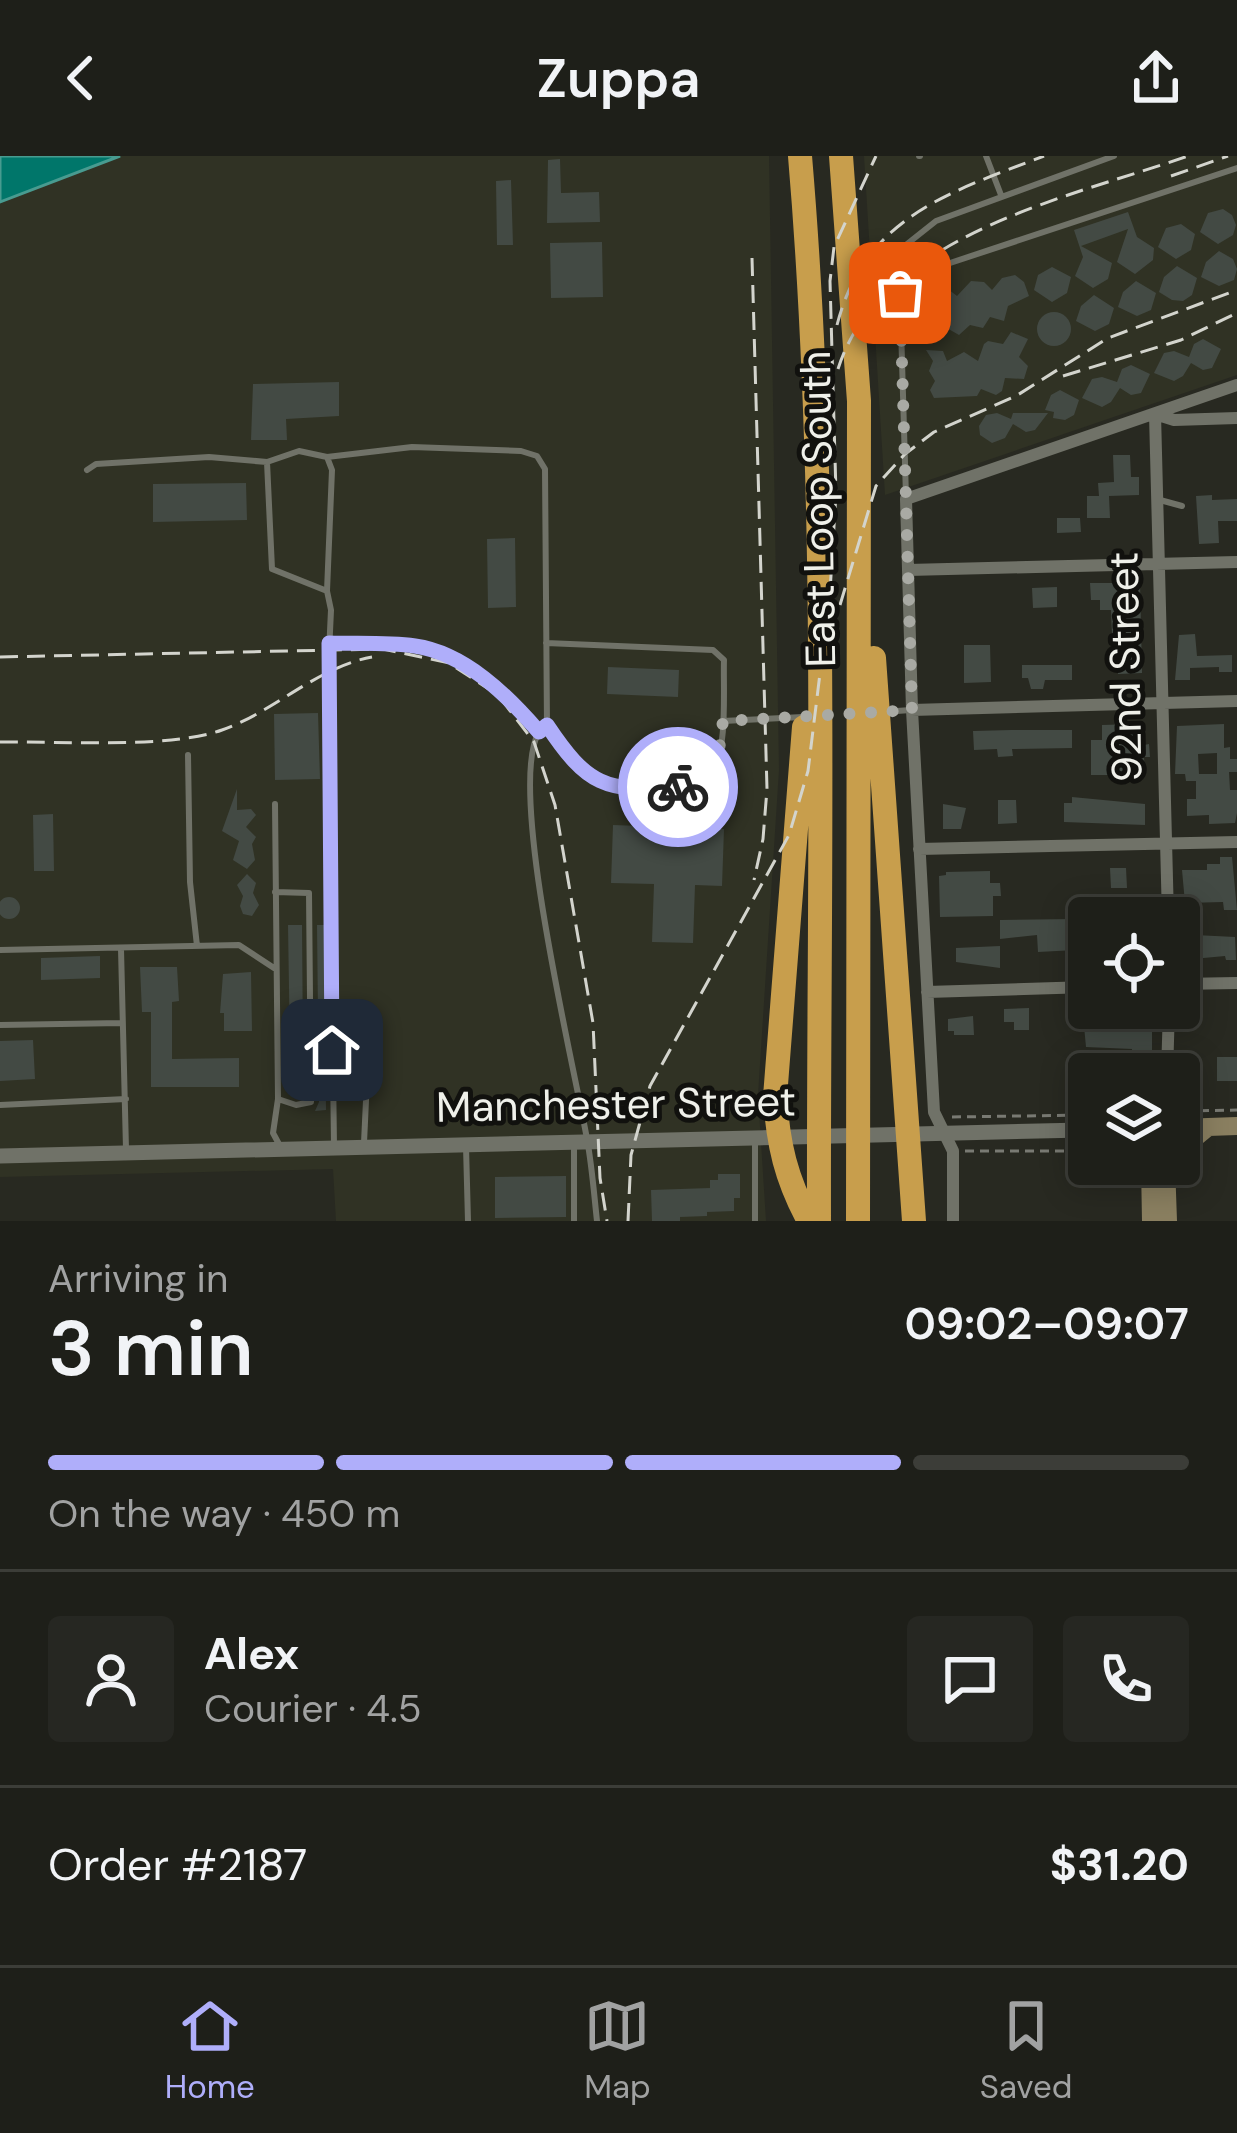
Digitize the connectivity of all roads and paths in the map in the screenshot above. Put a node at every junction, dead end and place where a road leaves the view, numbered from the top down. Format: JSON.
{"nodes":[{"id":1,"x":800,"y":156,"type":"edge"},
{"id":2,"x":841,"y":156,"type":"edge"},
{"id":3,"x":986,"y":156,"type":"edge"},
{"id":4,"x":1114,"y":156,"type":"edge"},
{"id":5,"x":1237,"y":168,"type":"edge"},
{"id":6,"x":1001,"y":195,"type":"junction"},
{"id":7,"x":900,"y":293,"type":"junction"},
{"id":8,"x":1237,"y":385,"type":"edge"},
{"id":9,"x":1155,"y":414,"type":"junction"},
{"id":10,"x":1237,"y":418,"type":"edge"},
{"id":11,"x":327,"y":457,"type":"junction"},
{"id":12,"x":267,"y":461,"type":"junction"},
{"id":13,"x":88,"y":470,"type":"dead end"},
{"id":14,"x":860,"y":482,"type":"junction"},
{"id":15,"x":906,"y":499,"type":"junction"},
{"id":16,"x":1157,"y":500,"type":"junction"},
{"id":17,"x":1181,"y":506,"type":"dead end"},
{"id":18,"x":817,"y":559,"type":"junction"},
{"id":19,"x":1237,"y":562,"type":"edge"},
{"id":20,"x":1158,"y":563,"type":"junction"},
{"id":21,"x":908,"y":570,"type":"junction"},
{"id":22,"x":327,"y":591,"type":"junction"},
{"id":23,"x":329,"y":643,"type":"junction"},
{"id":24,"x":546,"y":644,"type":"junction"},
{"id":25,"x":1237,"y":701,"type":"edge"},
{"id":26,"x":1162,"y":703,"type":"junction"},
{"id":27,"x":912,"y":710,"type":"junction"},
{"id":28,"x":853,"y":713,"type":"dead end"},
{"id":29,"x":833,"y":715,"type":"dead end"},
{"id":30,"x":723,"y":721,"type":"junction"},
{"id":31,"x":547,"y":725,"type":"junction"},
{"id":32,"x":539,"y":732,"type":"junction"},
{"id":33,"x":188,"y":755,"type":"dead end"},
{"id":34,"x":274,"y":804,"type":"dead end"},
{"id":35,"x":1237,"y":842,"type":"edge"},
{"id":36,"x":1166,"y":844,"type":"junction"},
{"id":37,"x":919,"y":849,"type":"junction"},
{"id":38,"x":274,"y":892,"type":"junction"},
{"id":39,"x":1167,"y":897,"type":"edge"},
{"id":40,"x":197,"y":946,"type":"junction"},
{"id":41,"x":121,"y":949,"type":"junction"},
{"id":42,"x":0,"y":950,"type":"edge"},
{"id":43,"x":274,"y":968,"type":"junction"},
{"id":44,"x":1237,"y":983,"type":"edge"},
{"id":45,"x":1200,"y":984,"type":"edge"},
{"id":46,"x":1068,"y":988,"type":"edge"},
{"id":47,"x":927,"y":992,"type":"junction"},
{"id":48,"x":370,"y":1015,"type":"dead end"},
{"id":49,"x":123,"y":1023,"type":"junction"},
{"id":50,"x":0,"y":1025,"type":"edge"},
{"id":51,"x":125,"y":1099,"type":"junction"},
{"id":52,"x":278,"y":1099,"type":"junction"},
{"id":53,"x":0,"y":1105,"type":"edge"},
{"id":54,"x":1237,"y":1110,"type":"edge"},
{"id":55,"x":1068,"y":1114,"type":"edge"},
{"id":56,"x":950,"y":1117,"type":"dead end"},
{"id":57,"x":1200,"y":1117,"type":"edge"},
{"id":58,"x":1200,"y":1125,"type":"edge"},
{"id":59,"x":1237,"y":1126,"type":"edge"},
{"id":60,"x":1207,"y":1127,"type":"junction"},
{"id":61,"x":1068,"y":1132,"type":"edge"},
{"id":62,"x":1200,"y":1133,"type":"edge"},
{"id":63,"x":944,"y":1134,"type":"junction"},
{"id":64,"x":755,"y":1137,"type":"junction"},
{"id":65,"x":466,"y":1142,"type":"junction"},
{"id":66,"x":580,"y":1142,"type":"junction"},
{"id":67,"x":364,"y":1146,"type":"junction"},
{"id":68,"x":334,"y":1147,"type":"junction"},
{"id":69,"x":280,"y":1148,"type":"junction"},
{"id":70,"x":1068,"y":1150,"type":"edge"},
{"id":71,"x":962,"y":1151,"type":"dead end"},
{"id":72,"x":126,"y":1153,"type":"junction"},
{"id":73,"x":0,"y":1156,"type":"edge"},
{"id":74,"x":1156,"y":1185,"type":"edge"},
{"id":75,"x":1161,"y":1185,"type":"edge"},
{"id":76,"x":468,"y":1221,"type":"edge"},
{"id":77,"x":574,"y":1221,"type":"edge"},
{"id":78,"x":598,"y":1221,"type":"edge"},
{"id":79,"x":755,"y":1221,"type":"edge"},
{"id":80,"x":809,"y":1221,"type":"edge"},
{"id":81,"x":819,"y":1221,"type":"edge"},
{"id":82,"x":858,"y":1221,"type":"edge"},
{"id":83,"x":914,"y":1221,"type":"edge"},
{"id":84,"x":953,"y":1221,"type":"edge"},
{"id":85,"x":1151,"y":1221,"type":"edge"},
{"id":86,"x":1168,"y":1221,"type":"edge"}],
"edges":[{"from":1,"to":18,"type":"highway","name":"East Loop South"},
{"from":2,"to":14,"type":"highway","name":"East Loop South"},
{"from":3,"to":6,"type":"lane"},
{"from":4,"to":6,"type":"lane"},
{"from":5,"to":7,"type":"lane"},
{"from":6,"to":7,"type":"lane"},
{"from":7,"to":15,"type":"lane"},
{"from":8,"to":9,"type":"street"},
{"from":9,"to":10,"type":"street"},
{"from":9,"to":15,"type":"street"},
{"from":9,"to":16,"type":"street","name":"92nd Street"},
{"from":11,"to":12,"type":"lane"},
{"from":11,"to":22,"type":"lane"},
{"from":11,"to":24,"type":"lane"},
{"from":12,"to":13,"type":"lane"},
{"from":12,"to":22,"type":"lane"},
{"from":14,"to":82,"type":"highway","name":"East Loop South"},
{"from":14,"to":83,"type":"highway"},
{"from":15,"to":21,"type":"street"},
{"from":16,"to":17,"type":"lane"},
{"from":16,"to":20,"type":"street","name":"92nd Street"},
{"from":18,"to":80,"type":"highway"},
{"from":18,"to":81,"type":"highway","name":"East Loop South"},
{"from":19,"to":20,"type":"street"},
{"from":20,"to":21,"type":"street"},
{"from":20,"to":26,"type":"street","name":"92nd Street"},
{"from":21,"to":27,"type":"street"},
{"from":22,"to":23,"type":"lane"},
{"from":23,"to":32,"type":"lane"},
{"from":23,"to":68,"type":"lane"},
{"from":24,"to":30,"type":"lane"},
{"from":24,"to":31,"type":"lane"},
{"from":25,"to":26,"type":"street"},
{"from":26,"to":27,"type":"street"},
{"from":26,"to":36,"type":"street","name":"92nd Street"},
{"from":27,"to":28,"type":"lane"},
{"from":27,"to":37,"type":"street"},
{"from":29,"to":30,"type":"lane"},
{"from":30,"to":31,"type":"lane"},
{"from":31,"to":32,"type":"lane"},
{"from":32,"to":66,"type":"lane"},
{"from":33,"to":40,"type":"lane"},
{"from":34,"to":38,"type":"lane"},
{"from":35,"to":36,"type":"street"},
{"from":36,"to":37,"type":"street"},
{"from":36,"to":39,"type":"street","name":"92nd Street"},
{"from":37,"to":47,"type":"street"},
{"from":38,"to":43,"type":"lane"},
{"from":38,"to":52,"type":"lane"},
{"from":40,"to":41,"type":"lane"},
{"from":40,"to":43,"type":"lane"},
{"from":41,"to":42,"type":"lane"},
{"from":41,"to":49,"type":"lane"},
{"from":43,"to":52,"type":"lane"},
{"from":44,"to":45,"type":"street"},
{"from":46,"to":47,"type":"street"},
{"from":47,"to":63,"type":"street"},
{"from":48,"to":67,"type":"lane"},
{"from":49,"to":50,"type":"lane"},
{"from":49,"to":51,"type":"lane"},
{"from":51,"to":53,"type":"lane"},
{"from":51,"to":72,"type":"lane"},
{"from":52,"to":69,"type":"lane"},
{"from":54,"to":57,"type":"path"},
{"from":55,"to":56,"type":"path"},
{"from":58,"to":60,"type":"main road"},
{"from":59,"to":60,"type":"main road"},
{"from":60,"to":62,"type":"main road"},
{"from":61,"to":63,"type":"street","name":"Manchester Street"},
{"from":63,"to":64,"type":"street","name":"Manchester Street"},
{"from":63,"to":84,"type":"street"},
{"from":64,"to":66,"type":"street","name":"Manchester Street"},
{"from":64,"to":79,"type":"lane"},
{"from":65,"to":66,"type":"street","name":"Manchester Street"},
{"from":65,"to":67,"type":"street","name":"Manchester Street"},
{"from":65,"to":76,"type":"lane"},
{"from":66,"to":77,"type":"lane"},
{"from":66,"to":78,"type":"lane"},
{"from":67,"to":68,"type":"street","name":"Manchester Street"},
{"from":68,"to":69,"type":"street","name":"Manchester Street"},
{"from":69,"to":72,"type":"street","name":"Manchester Street"},
{"from":70,"to":71,"type":"path"},
{"from":72,"to":73,"type":"street","name":"Manchester Street"},
{"from":74,"to":85,"type":"main road"},
{"from":75,"to":86,"type":"main road"}]}
